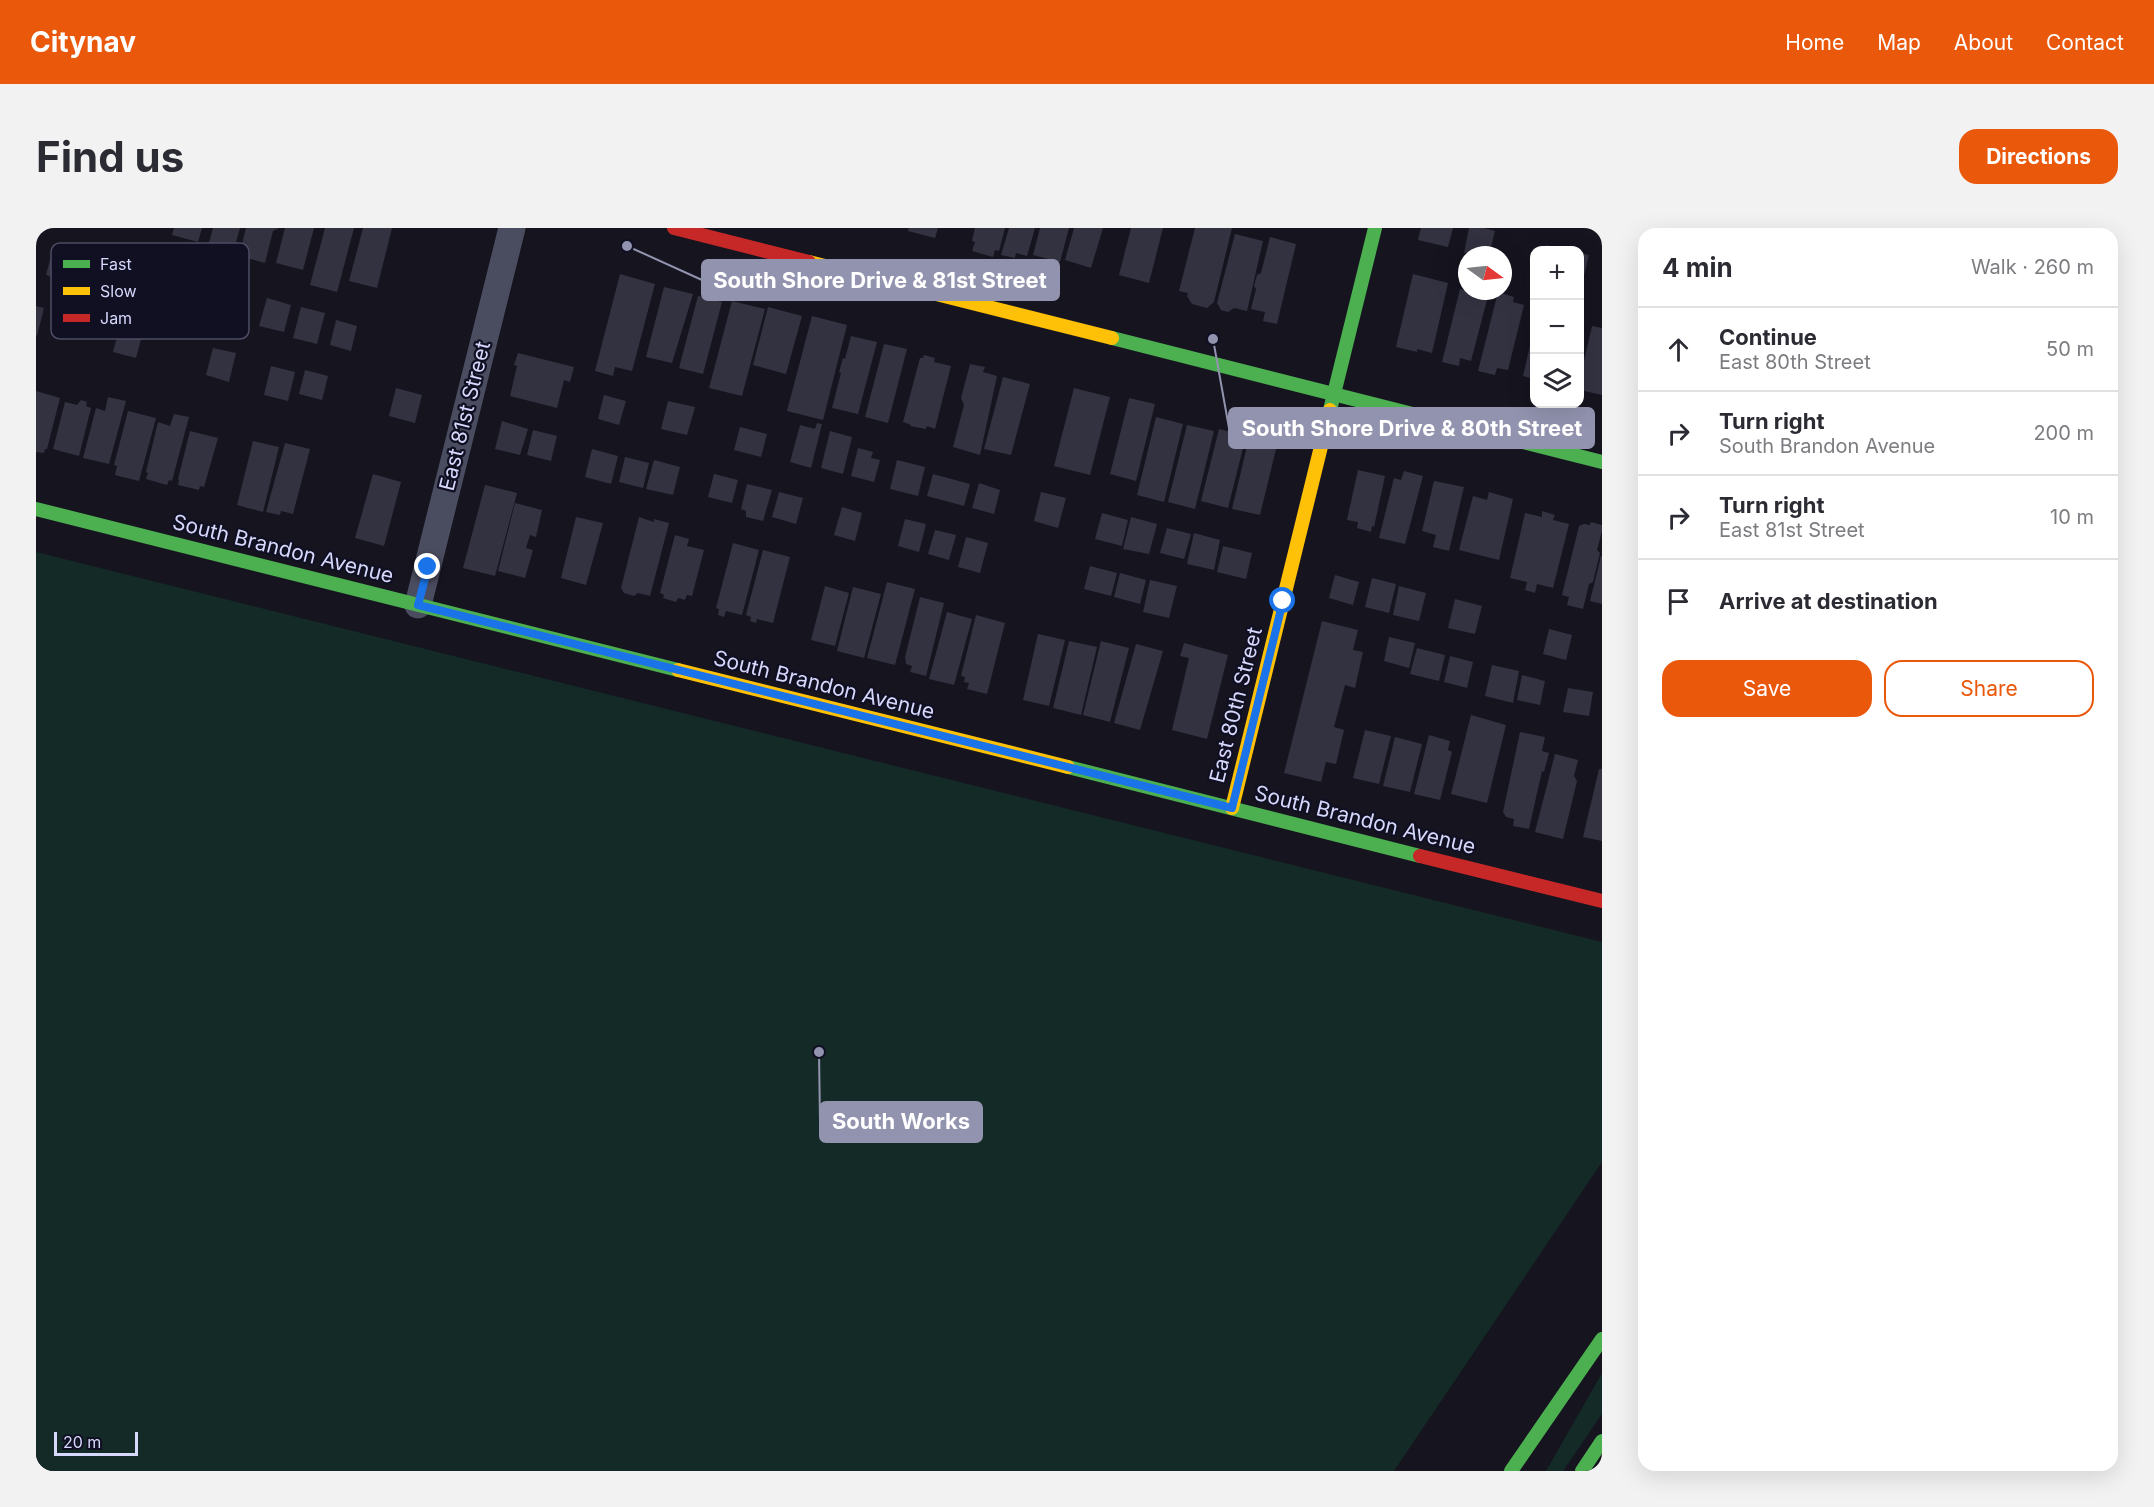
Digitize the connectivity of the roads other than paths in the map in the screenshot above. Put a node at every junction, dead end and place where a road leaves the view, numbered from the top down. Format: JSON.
{"nodes":[{"id":1,"x":512,"y":228,"type":"edge"},
{"id":2,"x":674,"y":228,"type":"edge"},
{"id":3,"x":1375,"y":228,"type":"edge"},
{"id":4,"x":1334,"y":394,"type":"junction"},
{"id":5,"x":1602,"y":462,"type":"edge"},
{"id":6,"x":36,"y":509,"type":"edge"},
{"id":7,"x":418,"y":605,"type":"junction"},
{"id":8,"x":1232,"y":808,"type":"junction"},
{"id":9,"x":1602,"y":901,"type":"edge"},
{"id":10,"x":1602,"y":1339,"type":"edge"},
{"id":11,"x":1602,"y":1441,"type":"edge"},
{"id":12,"x":1510,"y":1471,"type":"edge"},
{"id":13,"x":1582,"y":1471,"type":"edge"}],
"edges":[{"from":1,"to":7,"type":"street","name":"East 81st Street"},
{"from":2,"to":4,"type":"street"},
{"from":3,"to":4,"type":"street","name":"East 80th Street"},
{"from":4,"to":5,"type":"street"},
{"from":4,"to":8,"type":"street","name":"East 80th Street"},
{"from":6,"to":7,"type":"street","name":"South Brandon Avenue"},
{"from":7,"to":8,"type":"street","name":"South Brandon Avenue"},
{"from":8,"to":9,"type":"street","name":"South Brandon Avenue"},
{"from":10,"to":12,"type":"street"},
{"from":11,"to":13,"type":"street"}]}
